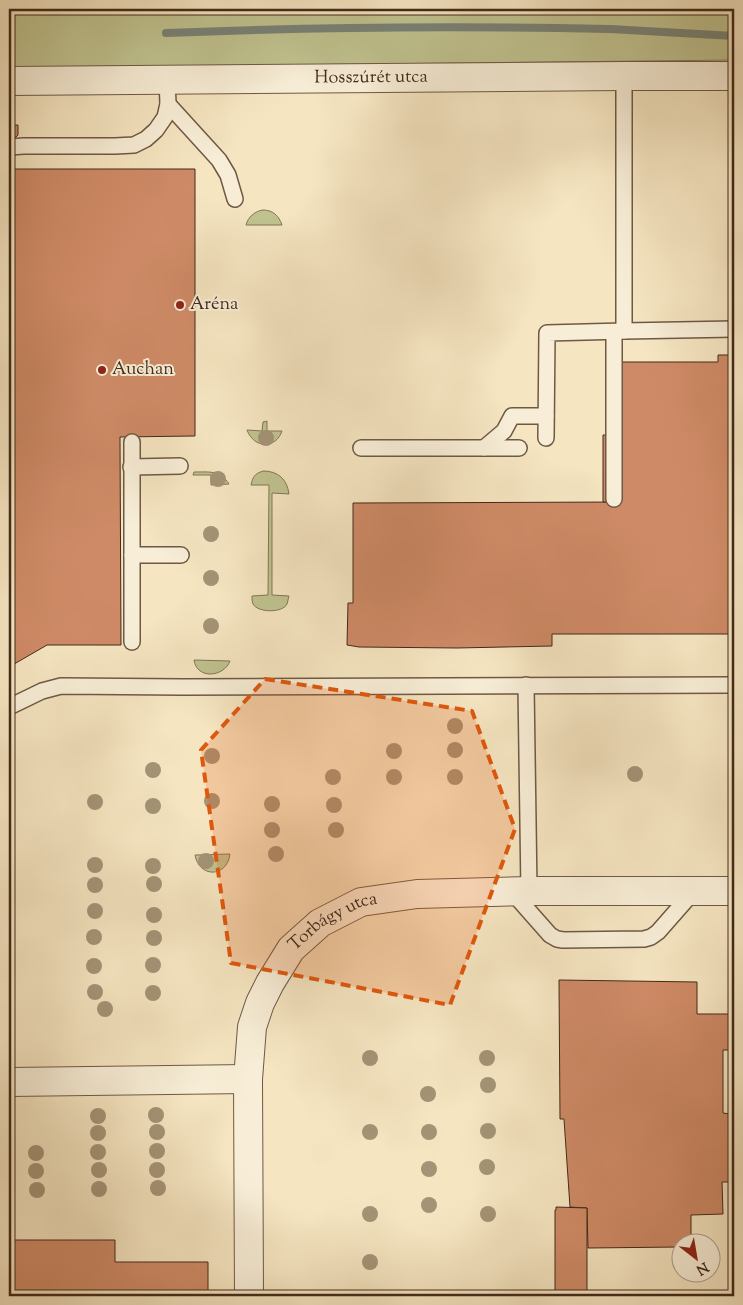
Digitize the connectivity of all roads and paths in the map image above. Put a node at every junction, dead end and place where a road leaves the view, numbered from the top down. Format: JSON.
{"nodes":[{"id":1,"x":624,"y":76,"type":"junction"},
{"id":2,"x":734,"y":76,"type":"edge"},
{"id":3,"x":9,"y":81,"type":"edge"},
{"id":4,"x":168,"y":91,"type":"junction"},
{"id":5,"x":9,"y":147,"type":"edge"},
{"id":6,"x":235,"y":199,"type":"dead end"},
{"id":7,"x":734,"y":329,"type":"edge"},
{"id":8,"x":619,"y":331,"type":"junction"},
{"id":9,"x":546,"y":416,"type":"junction"},
{"id":10,"x":546,"y":438,"type":"dead end"},
{"id":11,"x":132,"y":442,"type":"dead end"},
{"id":12,"x":361,"y":448,"type":"dead end"},
{"id":13,"x":484,"y":448,"type":"junction"},
{"id":14,"x":519,"y":448,"type":"dead end"},
{"id":15,"x":180,"y":466,"type":"dead end"},
{"id":16,"x":131,"y":467,"type":"junction"},
{"id":17,"x":614,"y":499,"type":"dead end"},
{"id":18,"x":181,"y":554,"type":"dead end"},
{"id":19,"x":132,"y":555,"type":"junction"},
{"id":20,"x":132,"y":642,"type":"dead end"},
{"id":21,"x":526,"y":685,"type":"junction"},
{"id":22,"x":734,"y":685,"type":"edge"},
{"id":23,"x":9,"y":707,"type":"edge"},
{"id":24,"x":694,"y":891,"type":"junction"},
{"id":25,"x":734,"y":891,"type":"edge"},
{"id":26,"x":521,"y":892,"type":"junction"},
{"id":27,"x":248,"y":1079,"type":"junction"},
{"id":28,"x":9,"y":1082,"type":"edge"},
{"id":29,"x":249,"y":1296,"type":"edge"}],
"edges":[{"from":1,"to":2,"type":"street","name":"Hosszúrét utca"},
{"from":1,"to":4,"type":"street","name":"Hosszúrét utca"},
{"from":1,"to":8,"type":"lane"},
{"from":3,"to":4,"type":"street","name":"Hosszúrét utca"},
{"from":4,"to":5,"type":"lane"},
{"from":4,"to":6,"type":"lane"},
{"from":7,"to":8,"type":"lane"},
{"from":8,"to":9,"type":"lane"},
{"from":8,"to":17,"type":"lane"},
{"from":9,"to":10,"type":"lane"},
{"from":9,"to":13,"type":"lane"},
{"from":11,"to":16,"type":"lane"},
{"from":12,"to":13,"type":"lane"},
{"from":13,"to":14,"type":"lane"},
{"from":15,"to":16,"type":"lane"},
{"from":16,"to":19,"type":"lane"},
{"from":18,"to":19,"type":"lane"},
{"from":19,"to":20,"type":"lane"},
{"from":21,"to":22,"type":"lane"},
{"from":21,"to":23,"type":"lane"},
{"from":21,"to":26,"type":"lane"},
{"from":24,"to":25,"type":"street","name":"Torbágy utca"},
{"from":24,"to":26,"type":"street","name":"Torbágy utca"},
{"from":24,"to":26,"type":"lane"},
{"from":26,"to":27,"type":"street","name":"Torbágy utca"},
{"from":27,"to":28,"type":"street"},
{"from":27,"to":29,"type":"street","name":"Torbágy utca"}]}
